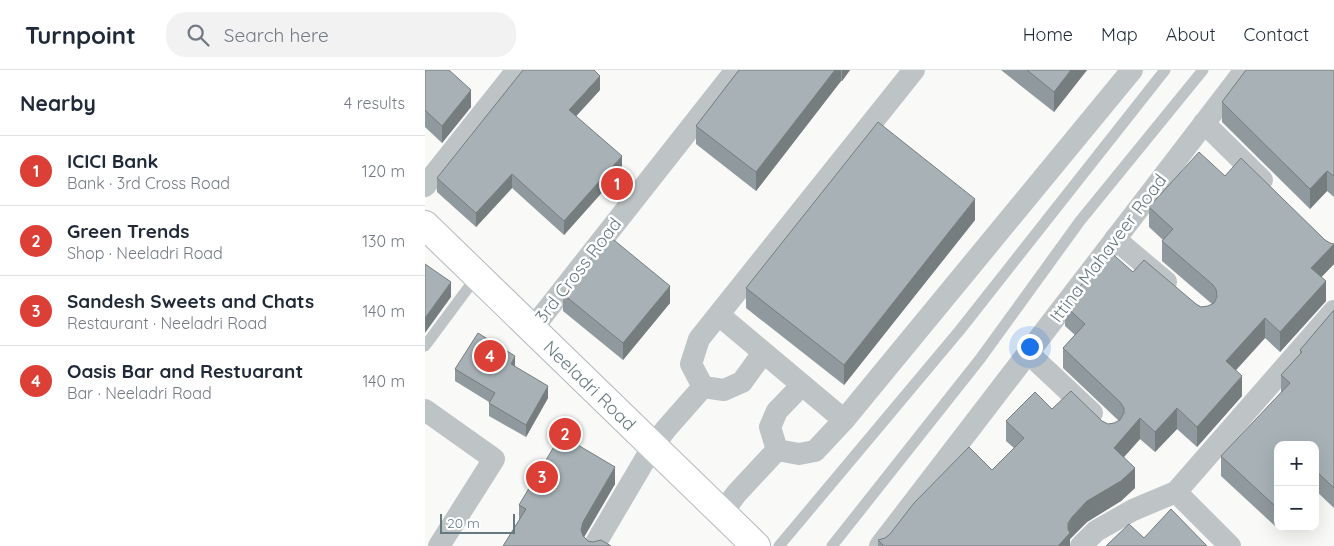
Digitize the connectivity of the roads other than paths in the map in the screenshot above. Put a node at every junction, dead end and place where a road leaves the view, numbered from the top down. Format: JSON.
{"nodes":[{"id":1,"x":517,"y":70,"type":"edge"},
{"id":2,"x":736,"y":70,"type":"edge"},
{"id":3,"x":914,"y":70,"type":"edge"},
{"id":4,"x":1132,"y":70,"type":"edge"},
{"id":5,"x":1165,"y":70,"type":"edge"},
{"id":6,"x":1203,"y":70,"type":"edge"},
{"id":7,"x":1245,"y":70,"type":"edge"},
{"id":8,"x":1204,"y":123,"type":"junction"},
{"id":9,"x":425,"y":186,"type":"edge"},
{"id":10,"x":1279,"y":197,"type":"edge"},
{"id":11,"x":425,"y":225,"type":"edge"},
{"id":12,"x":1115,"y":239,"type":"junction"},
{"id":13,"x":477,"y":276,"type":"junction"},
{"id":14,"x":1182,"y":295,"type":"edge"},
{"id":15,"x":1334,"y":311,"type":"edge"},
{"id":16,"x":719,"y":315,"type":"junction"},
{"id":17,"x":532,"y":329,"type":"junction"},
{"id":18,"x":425,"y":346,"type":"edge"},
{"id":19,"x":763,"y":353,"type":"junction"},
{"id":20,"x":1028,"y":353,"type":"junction"},
{"id":21,"x":802,"y":385,"type":"junction"},
{"id":22,"x":703,"y":387,"type":"junction"},
{"id":23,"x":425,"y":410,"type":"edge"},
{"id":24,"x":844,"y":420,"type":"junction"},
{"id":25,"x":1104,"y":425,"type":"edge"},
{"id":26,"x":653,"y":446,"type":"junction"},
{"id":27,"x":777,"y":450,"type":"junction"},
{"id":28,"x":1176,"y":492,"type":"junction"},
{"id":29,"x":722,"y":513,"type":"junction"},
{"id":30,"x":439,"y":546,"type":"edge"},
{"id":31,"x":594,"y":546,"type":"edge"},
{"id":32,"x":756,"y":546,"type":"edge"},
{"id":33,"x":779,"y":546,"type":"edge"},
{"id":34,"x":832,"y":546,"type":"edge"},
{"id":35,"x":880,"y":546,"type":"edge"},
{"id":36,"x":1081,"y":546,"type":"edge"},
{"id":37,"x":1230,"y":546,"type":"edge"}],
"edges":[{"from":1,"to":9,"type":"street"},
{"from":2,"to":17,"type":"street","name":"3rd Cross Road"},
{"from":3,"to":16,"type":"street"},
{"from":4,"to":24,"type":"street"},
{"from":5,"to":33,"type":"lane"},
{"from":6,"to":34,"type":"lane"},
{"from":7,"to":8,"type":"street","name":"Ittina Mahaveer Road"},
{"from":8,"to":10,"type":"street"},
{"from":8,"to":12,"type":"street","name":"Ittina Mahaveer Road"},
{"from":11,"to":13,"type":"main road","name":"Neeladri Road"},
{"from":12,"to":14,"type":"street"},
{"from":12,"to":20,"type":"street","name":"Ittina Mahaveer Road"},
{"from":13,"to":17,"type":"main road","name":"Neeladri Road"},
{"from":13,"to":18,"type":"lane"},
{"from":15,"to":28,"type":"street"},
{"from":16,"to":19,"type":"street"},
{"from":16,"to":22,"type":"street"},
{"from":17,"to":26,"type":"main road","name":"Neeladri Road"},
{"from":19,"to":21,"type":"street"},
{"from":19,"to":22,"type":"street"},
{"from":20,"to":25,"type":"street"},
{"from":20,"to":35,"type":"street","name":"Ittina Mahaveer Road"},
{"from":21,"to":24,"type":"street"},
{"from":21,"to":27,"type":"street"},
{"from":22,"to":26,"type":"street"},
{"from":23,"to":30,"type":"street"},
{"from":24,"to":27,"type":"street"},
{"from":26,"to":29,"type":"main road","name":"Neeladri Road"},
{"from":26,"to":31,"type":"street"},
{"from":27,"to":29,"type":"street"},
{"from":28,"to":36,"type":"street"},
{"from":28,"to":37,"type":"street"},
{"from":29,"to":32,"type":"main road","name":"Neeladri Road"}]}
